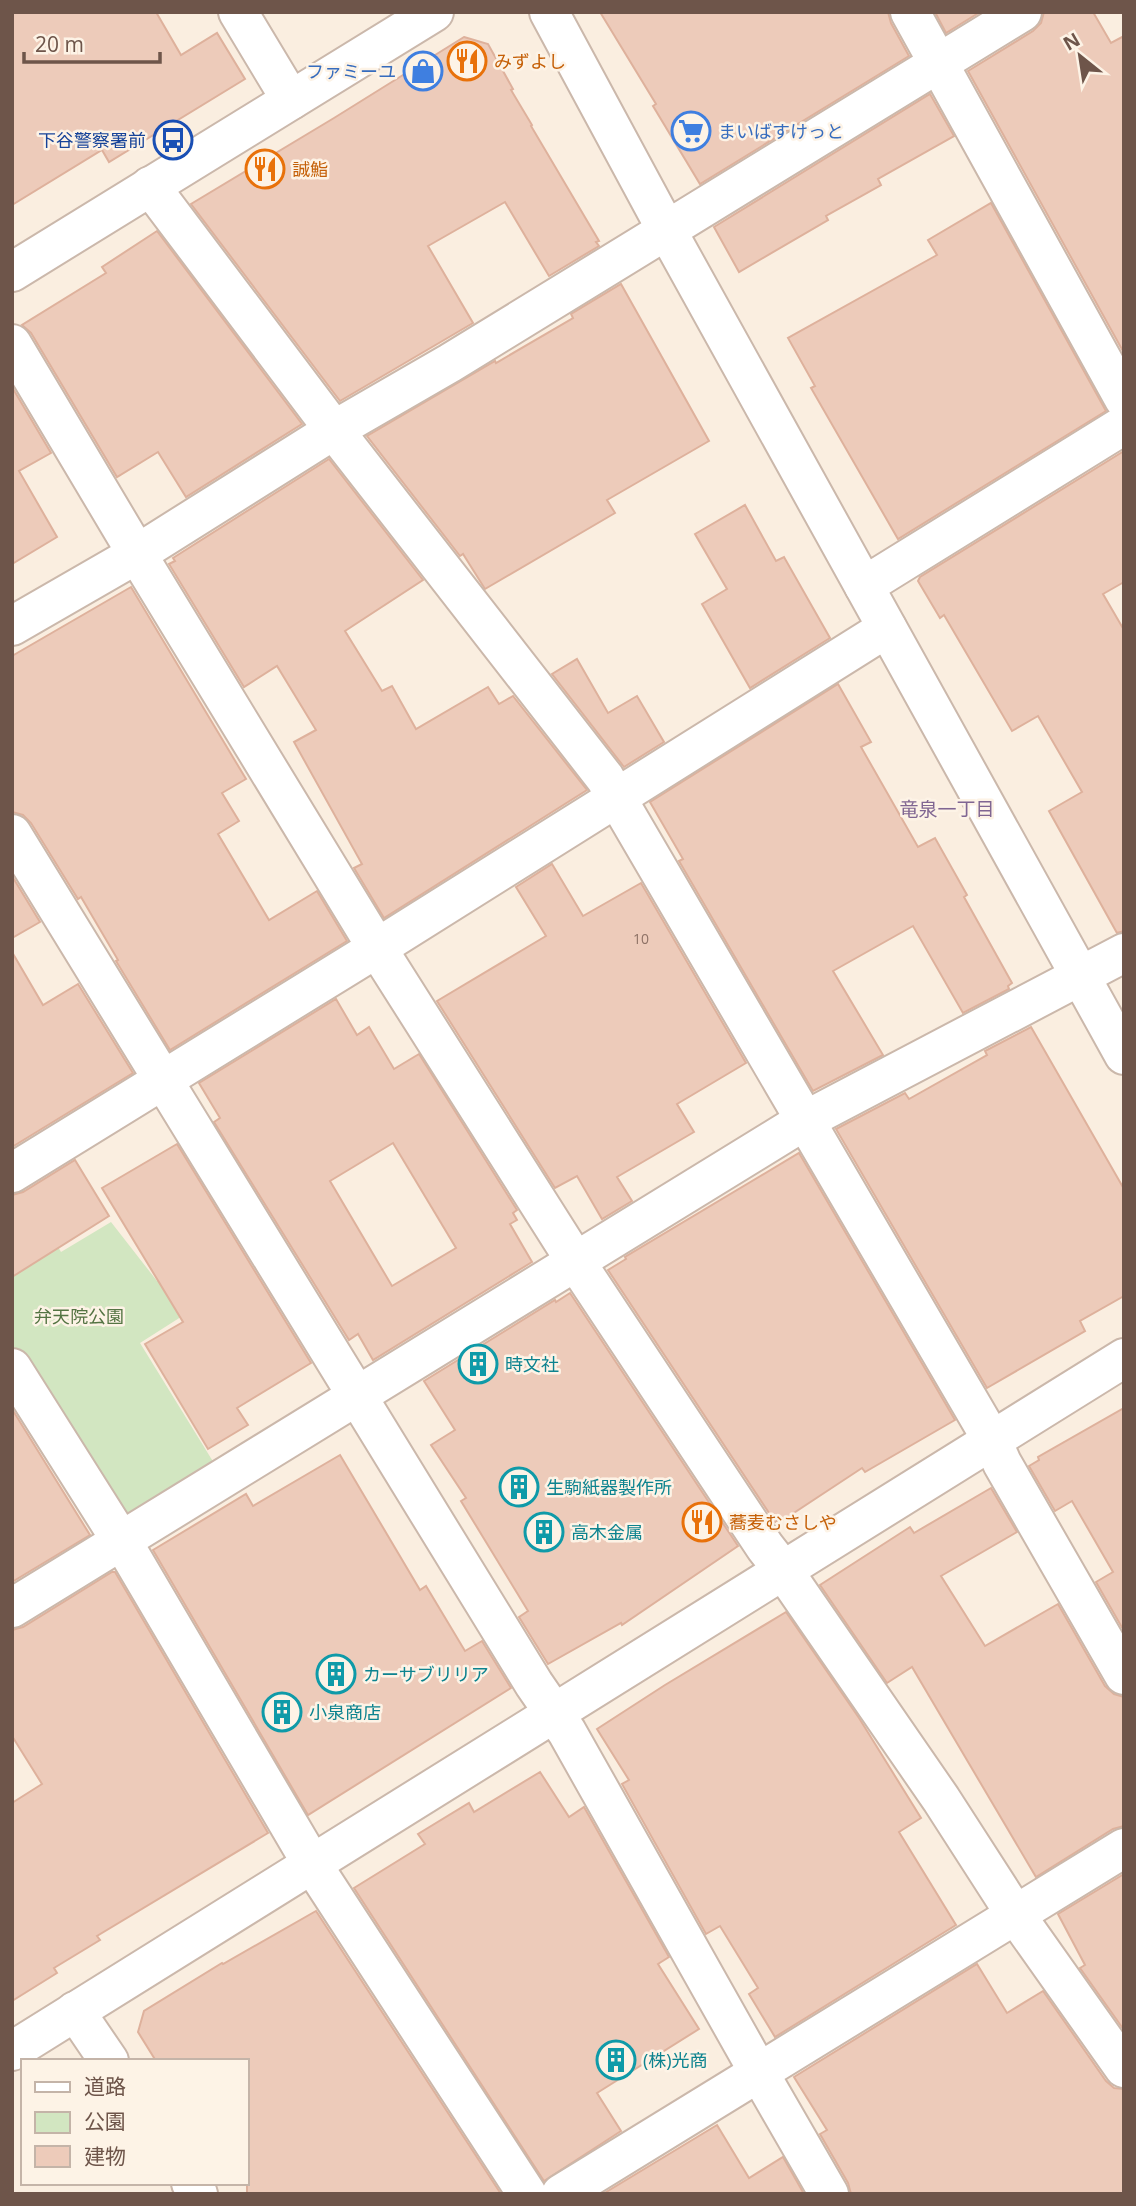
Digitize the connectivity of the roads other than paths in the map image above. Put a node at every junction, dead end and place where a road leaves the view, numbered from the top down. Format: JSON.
{"nodes":[{"id":1,"x":238,"y":12,"type":"edge"},
{"id":2,"x":434,"y":12,"type":"edge"},
{"id":3,"x":549,"y":12,"type":"edge"},
{"id":4,"x":910,"y":12,"type":"edge"},
{"id":5,"x":1021,"y":12,"type":"edge"},
{"id":6,"x":938,"y":62,"type":"junction"},
{"id":7,"x":291,"y":100,"type":"junction"},
{"id":8,"x":150,"y":186,"type":"junction"},
{"id":9,"x":666,"y":229,"type":"junction"},
{"id":10,"x":12,"y":272,"type":"edge"},
{"id":11,"x":12,"y":344,"type":"edge"},
{"id":12,"x":1124,"y":399,"type":"edge"},
{"id":13,"x":1124,"y":425,"type":"edge"},
{"id":14,"x":334,"y":430,"type":"junction"},
{"id":15,"x":137,"y":554,"type":"junction"},
{"id":16,"x":864,"y":586,"type":"junction"},
{"id":17,"x":12,"y":626,"type":"edge"},
{"id":18,"x":887,"y":628,"type":"junction"},
{"id":19,"x":618,"y":798,"type":"junction"},
{"id":20,"x":12,"y":834,"type":"edge"},
{"id":21,"x":377,"y":948,"type":"junction"},
{"id":22,"x":1124,"y":953,"type":"edge"},
{"id":23,"x":1080,"y":975,"type":"junction"},
{"id":24,"x":1124,"y":1055,"type":"edge"},
{"id":25,"x":162,"y":1079,"type":"junction"},
{"id":26,"x":804,"y":1121,"type":"junction"},
{"id":27,"x":12,"y":1173,"type":"edge"},
{"id":28,"x":576,"y":1262,"type":"junction"},
{"id":29,"x":1124,"y":1358,"type":"edge"},
{"id":30,"x":12,"y":1368,"type":"edge"},
{"id":31,"x":359,"y":1395,"type":"junction"},
{"id":32,"x":992,"y":1440,"type":"junction"},
{"id":33,"x":122,"y":1541,"type":"junction"},
{"id":34,"x":783,"y":1570,"type":"junction"},
{"id":35,"x":12,"y":1608,"type":"edge"},
{"id":36,"x":1124,"y":1675,"type":"edge"},
{"id":37,"x":555,"y":1712,"type":"junction"},
{"id":38,"x":1124,"y":1848,"type":"edge"},
{"id":39,"x":312,"y":1864,"type":"junction"},
{"id":40,"x":1015,"y":1914,"type":"junction"},
{"id":41,"x":75,"y":2011,"type":"junction"},
{"id":42,"x":12,"y":2051,"type":"edge"},
{"id":43,"x":108,"y":2059,"type":"edge"},
{"id":44,"x":1124,"y":2068,"type":"edge"},
{"id":45,"x":758,"y":2071,"type":"junction"},
{"id":46,"x":527,"y":2194,"type":"edge"},
{"id":47,"x":561,"y":2194,"type":"edge"},
{"id":48,"x":829,"y":2194,"type":"edge"}],
"edges":[{"from":1,"to":7,"type":"street"},
{"from":2,"to":7,"type":"street"},
{"from":3,"to":9,"type":"street"},
{"from":4,"to":6,"type":"street"},
{"from":5,"to":6,"type":"street"},
{"from":6,"to":9,"type":"street"},
{"from":6,"to":12,"type":"street"},
{"from":7,"to":8,"type":"street"},
{"from":8,"to":10,"type":"street"},
{"from":8,"to":14,"type":"street"},
{"from":9,"to":14,"type":"street"},
{"from":9,"to":16,"type":"street"},
{"from":11,"to":15,"type":"street"},
{"from":13,"to":16,"type":"street"},
{"from":14,"to":15,"type":"street"},
{"from":14,"to":19,"type":"street"},
{"from":15,"to":17,"type":"street"},
{"from":15,"to":21,"type":"street"},
{"from":16,"to":18,"type":"street"},
{"from":18,"to":19,"type":"street"},
{"from":18,"to":23,"type":"street"},
{"from":19,"to":21,"type":"street"},
{"from":19,"to":26,"type":"street"},
{"from":20,"to":25,"type":"street"},
{"from":21,"to":25,"type":"street"},
{"from":21,"to":28,"type":"street"},
{"from":22,"to":23,"type":"street"},
{"from":23,"to":24,"type":"street"},
{"from":23,"to":26,"type":"street"},
{"from":25,"to":27,"type":"street"},
{"from":25,"to":31,"type":"street"},
{"from":26,"to":28,"type":"street"},
{"from":26,"to":32,"type":"street"},
{"from":28,"to":31,"type":"street"},
{"from":28,"to":34,"type":"street"},
{"from":29,"to":32,"type":"street"},
{"from":30,"to":33,"type":"street"},
{"from":31,"to":33,"type":"street"},
{"from":31,"to":37,"type":"street"},
{"from":32,"to":34,"type":"street"},
{"from":32,"to":36,"type":"street"},
{"from":33,"to":35,"type":"street"},
{"from":33,"to":39,"type":"street"},
{"from":34,"to":37,"type":"street"},
{"from":34,"to":40,"type":"street"},
{"from":37,"to":39,"type":"street"},
{"from":37,"to":45,"type":"street"},
{"from":38,"to":40,"type":"street"},
{"from":39,"to":41,"type":"street"},
{"from":39,"to":46,"type":"street"},
{"from":40,"to":44,"type":"street"},
{"from":40,"to":45,"type":"street"},
{"from":41,"to":42,"type":"street"},
{"from":41,"to":43,"type":"street"},
{"from":45,"to":47,"type":"street"},
{"from":45,"to":48,"type":"street"}]}
